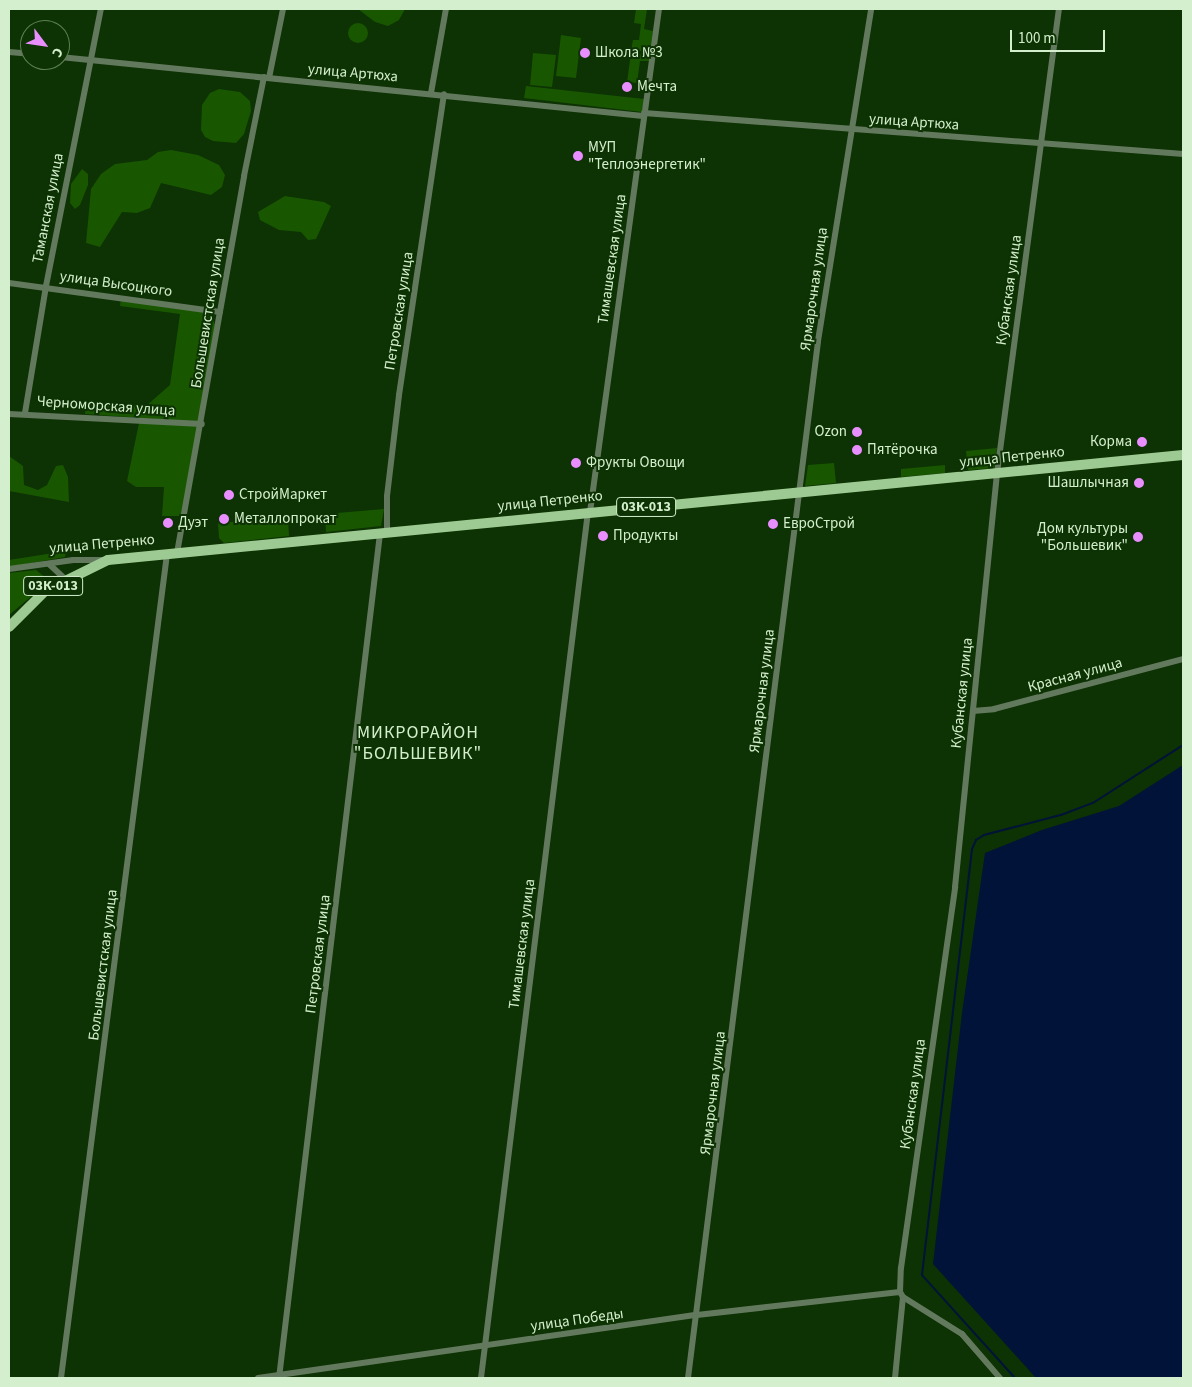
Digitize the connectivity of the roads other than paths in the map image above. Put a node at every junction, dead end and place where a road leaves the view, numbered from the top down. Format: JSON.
{"nodes":[{"id":1,"x":101,"y":9,"type":"edge"},
{"id":2,"x":283,"y":9,"type":"edge"},
{"id":3,"x":446,"y":9,"type":"edge"},
{"id":4,"x":659,"y":9,"type":"edge"},
{"id":5,"x":871,"y":9,"type":"edge"},
{"id":6,"x":1059,"y":9,"type":"edge"},
{"id":7,"x":70,"y":58,"type":"edge"},
{"id":8,"x":91,"y":60,"type":"junction"},
{"id":9,"x":267,"y":78,"type":"junction"},
{"id":10,"x":431,"y":93,"type":"junction"},
{"id":11,"x":444,"y":94,"type":"junction"},
{"id":12,"x":644,"y":114,"type":"junction"},
{"id":13,"x":852,"y":131,"type":"junction"},
{"id":14,"x":1042,"y":143,"type":"junction"},
{"id":15,"x":1183,"y":154,"type":"edge"},
{"id":16,"x":9,"y":283,"type":"edge"},
{"id":17,"x":46,"y":286,"type":"junction"},
{"id":18,"x":220,"y":312,"type":"junction"},
{"id":19,"x":25,"y":413,"type":"junction"},
{"id":20,"x":9,"y":414,"type":"edge"},
{"id":21,"x":202,"y":424,"type":"junction"},
{"id":22,"x":1183,"y":455,"type":"edge"},
{"id":23,"x":997,"y":473,"type":"junction"},
{"id":24,"x":798,"y":492,"type":"junction"},
{"id":25,"x":589,"y":512,"type":"junction"},
{"id":26,"x":384,"y":532,"type":"junction"},
{"id":27,"x":172,"y":553,"type":"junction"},
{"id":28,"x":108,"y":560,"type":"junction"},
{"id":29,"x":48,"y":564,"type":"junction"},
{"id":30,"x":9,"y":570,"type":"edge"},
{"id":31,"x":65,"y":579,"type":"junction"},
{"id":32,"x":9,"y":626,"type":"edge"},
{"id":33,"x":1183,"y":659,"type":"edge"},
{"id":34,"x":973,"y":711,"type":"junction"},
{"id":35,"x":902,"y":1295,"type":"junction"},
{"id":36,"x":697,"y":1315,"type":"junction"},
{"id":37,"x":484,"y":1346,"type":"junction"},
{"id":38,"x":279,"y":1377,"type":"edge"},
{"id":39,"x":61,"y":1378,"type":"edge"},
{"id":40,"x":258,"y":1378,"type":"edge"},
{"id":41,"x":481,"y":1378,"type":"edge"},
{"id":42,"x":688,"y":1378,"type":"edge"},
{"id":43,"x":895,"y":1378,"type":"edge"},
{"id":44,"x":1000,"y":1378,"type":"edge"}],
"edges":[{"from":1,"to":8,"type":"street","name":"Таманская улица"},
{"from":2,"to":9,"type":"street","name":"Большевистская улица"},
{"from":3,"to":10,"type":"street"},
{"from":4,"to":12,"type":"street","name":"Тимашевская улица"},
{"from":5,"to":13,"type":"street","name":"Ярмарочная улица"},
{"from":6,"to":14,"type":"street","name":"Кубанская улица"},
{"from":7,"to":8,"type":"street","name":"улица Артюха"},
{"from":8,"to":9,"type":"street","name":"улица Артюха"},
{"from":8,"to":17,"type":"street","name":"Таманская улица"},
{"from":9,"to":10,"type":"street","name":"улица Артюха"},
{"from":9,"to":18,"type":"street","name":"Большевистская улица"},
{"from":10,"to":11,"type":"street","name":"улица Артюха"},
{"from":11,"to":12,"type":"street","name":"улица Артюха"},
{"from":11,"to":26,"type":"street","name":"Петровская улица"},
{"from":12,"to":13,"type":"street","name":"улица Артюха"},
{"from":12,"to":25,"type":"street","name":"Тимашевская улица"},
{"from":13,"to":14,"type":"street","name":"улица Артюха"},
{"from":13,"to":24,"type":"street","name":"Ярмарочная улица"},
{"from":14,"to":15,"type":"street","name":"улица Артюха"},
{"from":14,"to":23,"type":"street","name":"Кубанская улица"},
{"from":16,"to":17,"type":"street","name":"улица Высоцкого"},
{"from":17,"to":18,"type":"street","name":"улица Высоцкого"},
{"from":17,"to":19,"type":"street","name":"Таманская улица"},
{"from":18,"to":21,"type":"street","name":"Большевистская улица"},
{"from":19,"to":20,"type":"street","name":"Черноморская улица"},
{"from":19,"to":21,"type":"street","name":"Черноморская улица"},
{"from":21,"to":27,"type":"street","name":"Большевистская улица"},
{"from":22,"to":23,"type":"main road","name":"улица Петренко","number":"03К-013"},
{"from":23,"to":24,"type":"main road","name":"улица Петренко","number":"03К-013"},
{"from":23,"to":34,"type":"street","name":"Кубанская улица"},
{"from":24,"to":25,"type":"main road","name":"улица Петренко","number":"03К-013"},
{"from":24,"to":36,"type":"street","name":"Ярмарочная улица"},
{"from":25,"to":26,"type":"main road","name":"улица Петренко","number":"03К-013"},
{"from":25,"to":37,"type":"street","name":"Тимашевская улица"},
{"from":26,"to":27,"type":"main road","name":"улица Петренко","number":"03К-013"},
{"from":26,"to":38,"type":"street","name":"Петровская улица"},
{"from":27,"to":28,"type":"main road","name":"улица Петренко","number":"03К-013"},
{"from":27,"to":39,"type":"street","name":"Большевистская улица"},
{"from":28,"to":29,"type":"street","name":"улица Петренко"},
{"from":28,"to":31,"type":"main road","number":"03К-013"},
{"from":29,"to":30,"type":"street","name":"улица Петренко"},
{"from":29,"to":31,"type":"street"},
{"from":31,"to":32,"type":"main road","number":"03К-013"},
{"from":33,"to":34,"type":"street","name":"Красная улица"},
{"from":34,"to":35,"type":"street","name":"Кубанская улица"},
{"from":35,"to":36,"type":"street","name":"улица Победы"},
{"from":35,"to":43,"type":"street","name":"Кубанская улица"},
{"from":35,"to":44,"type":"street"},
{"from":36,"to":37,"type":"street","name":"улица Победы"},
{"from":36,"to":42,"type":"street","name":"Ярмарочная улица"},
{"from":37,"to":38,"type":"street","name":"улица Победы"},
{"from":37,"to":41,"type":"street","name":"Тимашевская улица"},
{"from":38,"to":40,"type":"street","name":"улица Победы"}]}
